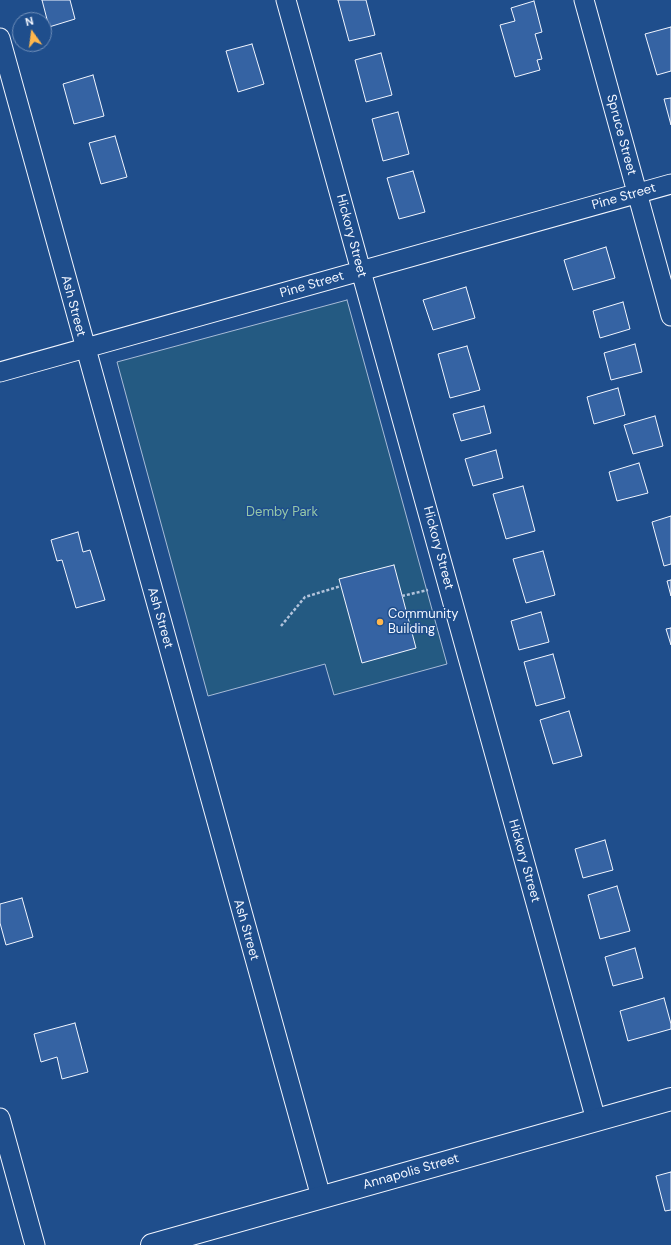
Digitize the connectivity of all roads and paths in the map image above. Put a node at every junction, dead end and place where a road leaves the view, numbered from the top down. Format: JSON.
{"nodes":[{"id":1,"x":286,"y":0,"type":"edge"},
{"id":2,"x":584,"y":0,"type":"edge"},
{"id":3,"x":0,"y":38,"type":"edge"},
{"id":4,"x":671,"y":184,"type":"edge"},
{"id":5,"x":637,"y":194,"type":"junction"},
{"id":6,"x":361,"y":271,"type":"junction"},
{"id":7,"x":671,"y":316,"type":"edge"},
{"id":8,"x":85,"y":348,"type":"junction"},
{"id":9,"x":0,"y":372,"type":"edge"},
{"id":10,"x":341,"y":586,"type":"dead end"},
{"id":11,"x":448,"y":586,"type":"junction"},
{"id":12,"x":402,"y":596,"type":"dead end"},
{"id":13,"x":281,"y":626,"type":"dead end"},
{"id":14,"x":671,"y":1099,"type":"edge"},
{"id":15,"x":0,"y":1118,"type":"edge"},
{"id":16,"x":596,"y":1120,"type":"junction"},
{"id":17,"x":320,"y":1198,"type":"junction"},
{"id":18,"x":35,"y":1245,"type":"edge"},
{"id":19,"x":152,"y":1245,"type":"edge"}],
"edges":[{"from":1,"to":6,"type":"street","name":"Hickory Street"},
{"from":2,"to":5,"type":"street","name":"Spruce Street"},
{"from":3,"to":8,"type":"street","name":"Ash Street"},
{"from":4,"to":5,"type":"street","name":"Pine Street"},
{"from":5,"to":6,"type":"street","name":"Pine Street"},
{"from":5,"to":7,"type":"street","name":"Spruce Street"},
{"from":6,"to":8,"type":"street","name":"Pine Street"},
{"from":6,"to":11,"type":"street","name":"Hickory Street"},
{"from":8,"to":9,"type":"street","name":"Pine Street"},
{"from":8,"to":17,"type":"street","name":"Ash Street"},
{"from":10,"to":13,"type":"path"},
{"from":11,"to":12,"type":"path"},
{"from":11,"to":16,"type":"street","name":"Hickory Street"},
{"from":14,"to":16,"type":"street","name":"Annapolis Street"},
{"from":15,"to":18,"type":"street"},
{"from":16,"to":17,"type":"street","name":"Annapolis Street"},
{"from":17,"to":19,"type":"street","name":"Annapolis Street"}]}
